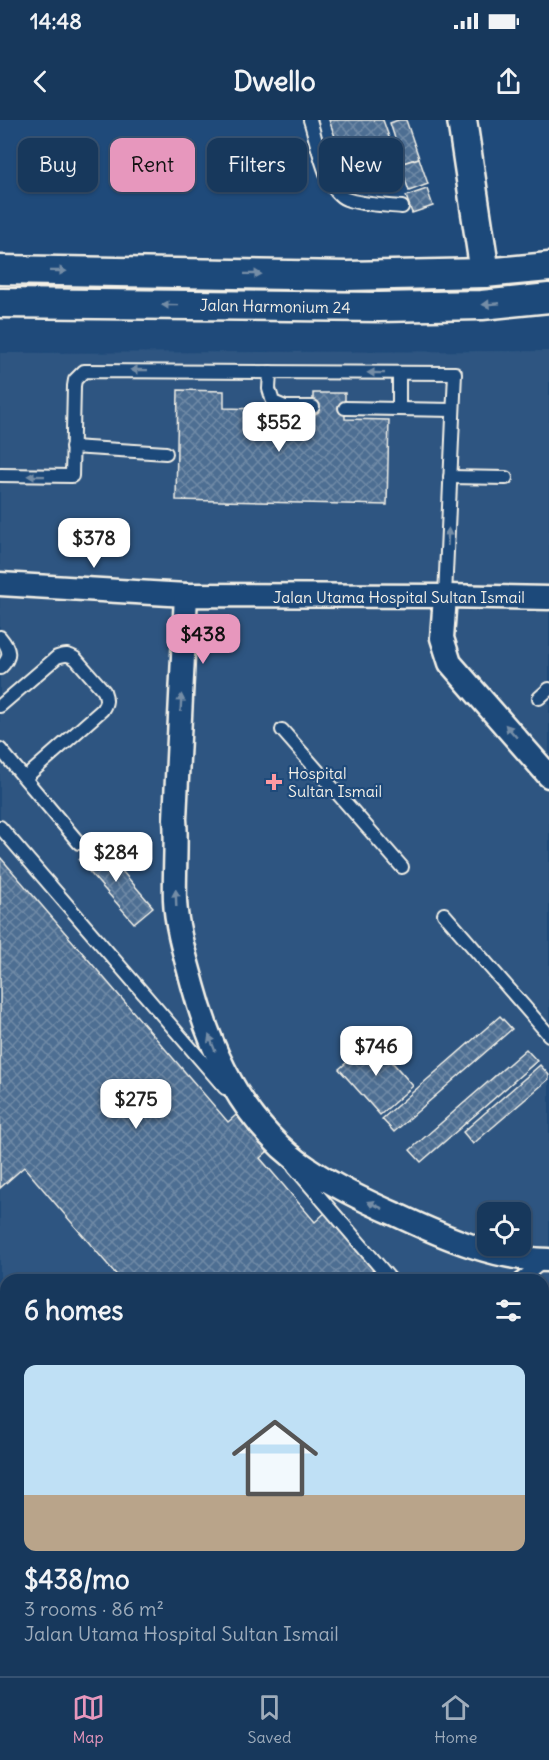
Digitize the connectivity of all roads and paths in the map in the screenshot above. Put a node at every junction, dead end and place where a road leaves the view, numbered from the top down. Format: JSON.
{"nodes":[{"id":1,"x":310,"y":120,"type":"edge"},
{"id":2,"x":462,"y":120,"type":"edge"},
{"id":3,"x":402,"y":207,"type":"dead end"},
{"id":4,"x":549,"y":267,"type":"edge"},
{"id":5,"x":0,"y":270,"type":"edge"},
{"id":6,"x":485,"y":273,"type":"junction"},
{"id":7,"x":549,"y":298,"type":"edge"},
{"id":8,"x":0,"y":303,"type":"edge"},
{"id":9,"x":270,"y":372,"type":"junction"},
{"id":10,"x":399,"y":373,"type":"junction"},
{"id":11,"x":313,"y":407,"type":"dead end"},
{"id":12,"x":345,"y":408,"type":"dead end"},
{"id":13,"x":399,"y":409,"type":"junction"},
{"id":14,"x":453,"y":410,"type":"junction"},
{"id":15,"x":72,"y":447,"type":"junction"},
{"id":16,"x":166,"y":453,"type":"dead end"},
{"id":17,"x":0,"y":475,"type":"edge"},
{"id":18,"x":450,"y":477,"type":"junction"},
{"id":19,"x":506,"y":478,"type":"dead end"},
{"id":20,"x":0,"y":584,"type":"edge"},
{"id":21,"x":186,"y":595,"type":"junction"},
{"id":22,"x":445,"y":596,"type":"junction"},
{"id":23,"x":549,"y":598,"type":"edge"},
{"id":24,"x":0,"y":637,"type":"edge"},
{"id":25,"x":0,"y":668,"type":"edge"},
{"id":26,"x":549,"y":689,"type":"edge"},
{"id":27,"x":539,"y":698,"type":"dead end"},
{"id":28,"x":0,"y":706,"type":"edge"},
{"id":29,"x":282,"y":730,"type":"dead end"},
{"id":30,"x":0,"y":749,"type":"edge"},
{"id":31,"x":549,"y":776,"type":"edge"},
{"id":32,"x":25,"y":778,"type":"junction"},
{"id":33,"x":0,"y":827,"type":"edge"},
{"id":34,"x":79,"y":843,"type":"dead end"},
{"id":35,"x":402,"y":867,"type":"dead end"},
{"id":36,"x":444,"y":914,"type":"dead end"},
{"id":37,"x":549,"y":1035,"type":"edge"},
{"id":38,"x":547,"y":1260,"type":"edge"},
{"id":39,"x":386,"y":1274,"type":"edge"},
{"id":40,"x":528,"y":1274,"type":"edge"}],
"edges":[{"from":1,"to":3,"type":"lane"},
{"from":2,"to":6,"type":"street"},
{"from":4,"to":6,"type":"street","name":"Jalan Harmonium 24"},
{"from":5,"to":6,"type":"street","name":"Jalan Harmonium 24","one_way":true},
{"from":7,"to":8,"type":"street","name":"Jalan Harmonium 24","one_way":true},
{"from":10,"to":9,"type":"lane","one_way":true},
{"from":9,"to":11,"type":"lane"},
{"from":9,"to":15,"type":"lane","one_way":true},
{"from":10,"to":13,"type":"lane"},
{"from":10,"to":14,"type":"lane"},
{"from":12,"to":13,"type":"lane"},
{"from":13,"to":14,"type":"lane"},
{"from":14,"to":18,"type":"lane"},
{"from":15,"to":16,"type":"lane"},
{"from":15,"to":17,"type":"lane","one_way":true},
{"from":18,"to":19,"type":"lane"},
{"from":22,"to":18,"type":"lane","one_way":true},
{"from":20,"to":21,"type":"street","name":"Jalan Utama Hospital Sultan Ismail"},
{"from":21,"to":22,"type":"street","name":"Jalan Utama Hospital Sultan Ismail"},
{"from":38,"to":21,"type":"street","one_way":true},
{"from":22,"to":23,"type":"street","name":"Jalan Utama Hospital Sultan Ismail"},
{"from":31,"to":22,"type":"street","one_way":true},
{"from":24,"to":25,"type":"lane"},
{"from":26,"to":27,"type":"lane"},
{"from":28,"to":32,"type":"lane"},
{"from":29,"to":35,"type":"lane"},
{"from":30,"to":32,"type":"lane"},
{"from":32,"to":34,"type":"lane"},
{"from":33,"to":39,"type":"lane"},
{"from":36,"to":37,"type":"lane"},
{"from":38,"to":40,"type":"lane"}]}
